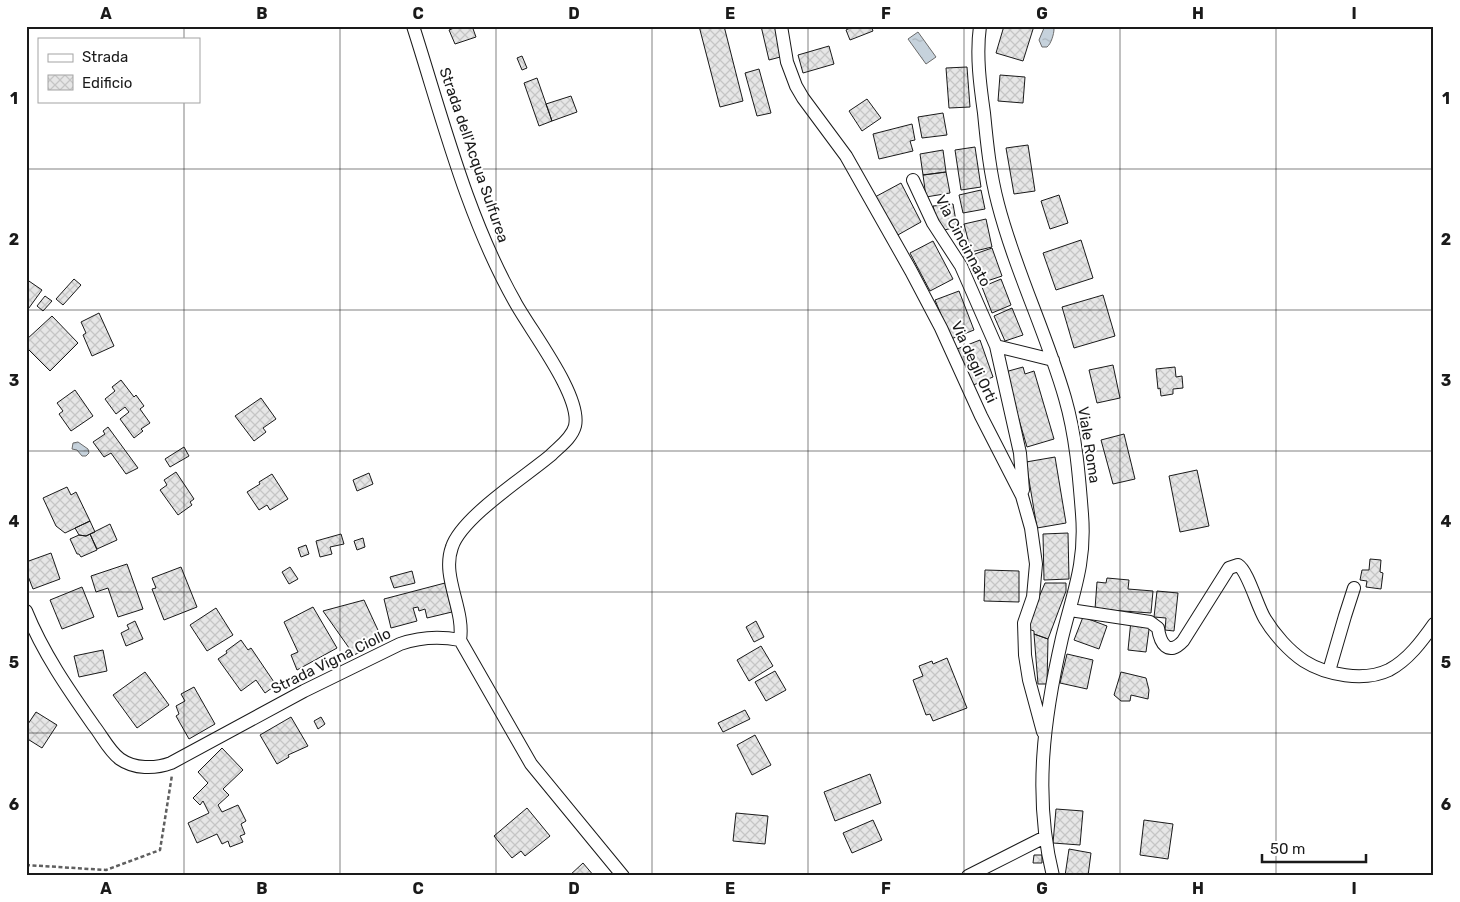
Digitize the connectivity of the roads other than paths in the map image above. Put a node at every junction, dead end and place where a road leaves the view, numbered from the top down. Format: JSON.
{"nodes":[{"id":1,"x":413,"y":26,"type":"edge"},
{"id":2,"x":781,"y":26,"type":"edge"},
{"id":3,"x":980,"y":26,"type":"edge"},
{"id":4,"x":913,"y":180,"type":"dead end"},
{"id":5,"x":996,"y":346,"type":"junction"},
{"id":6,"x":1053,"y":360,"type":"junction"},
{"id":7,"x":1024,"y":503,"type":"junction"},
{"id":8,"x":1354,"y":588,"type":"dead end"},
{"id":9,"x":1070,"y":610,"type":"junction"},
{"id":10,"x":26,"y":611,"type":"edge"},
{"id":11,"x":1434,"y":624,"type":"edge"},
{"id":12,"x":460,"y":640,"type":"junction"},
{"id":13,"x":1329,"y":671,"type":"junction"},
{"id":14,"x":1044,"y":738,"type":"junction"},
{"id":15,"x":1045,"y":837,"type":"junction"},
{"id":16,"x":623,"y":876,"type":"edge"},
{"id":17,"x":968,"y":876,"type":"edge"},
{"id":18,"x":1053,"y":876,"type":"edge"}],
"edges":[{"from":1,"to":12,"type":"street","name":"Strada dell'Acqua Sulfurea"},
{"from":2,"to":7,"type":"street","name":"Via degli Orti"},
{"from":3,"to":6,"type":"street","name":"Viale Roma"},
{"from":4,"to":5,"type":"street","name":"Via Cincinnato"},
{"from":5,"to":6,"type":"street"},
{"from":5,"to":7,"type":"street","name":"Via Cincinnato"},
{"from":6,"to":9,"type":"street","name":"Viale Roma"},
{"from":7,"to":14,"type":"street","name":"Via degli Orti"},
{"from":8,"to":13,"type":"street"},
{"from":9,"to":13,"type":"street"},
{"from":9,"to":14,"type":"street","name":"Viale Roma"},
{"from":10,"to":12,"type":"street","name":"Strada Vigna Ciollo"},
{"from":11,"to":13,"type":"street"},
{"from":12,"to":16,"type":"street"},
{"from":14,"to":15,"type":"street","name":"Viale Roma"},
{"from":15,"to":17,"type":"street"},
{"from":15,"to":18,"type":"street","name":"Viale Roma"}]}
